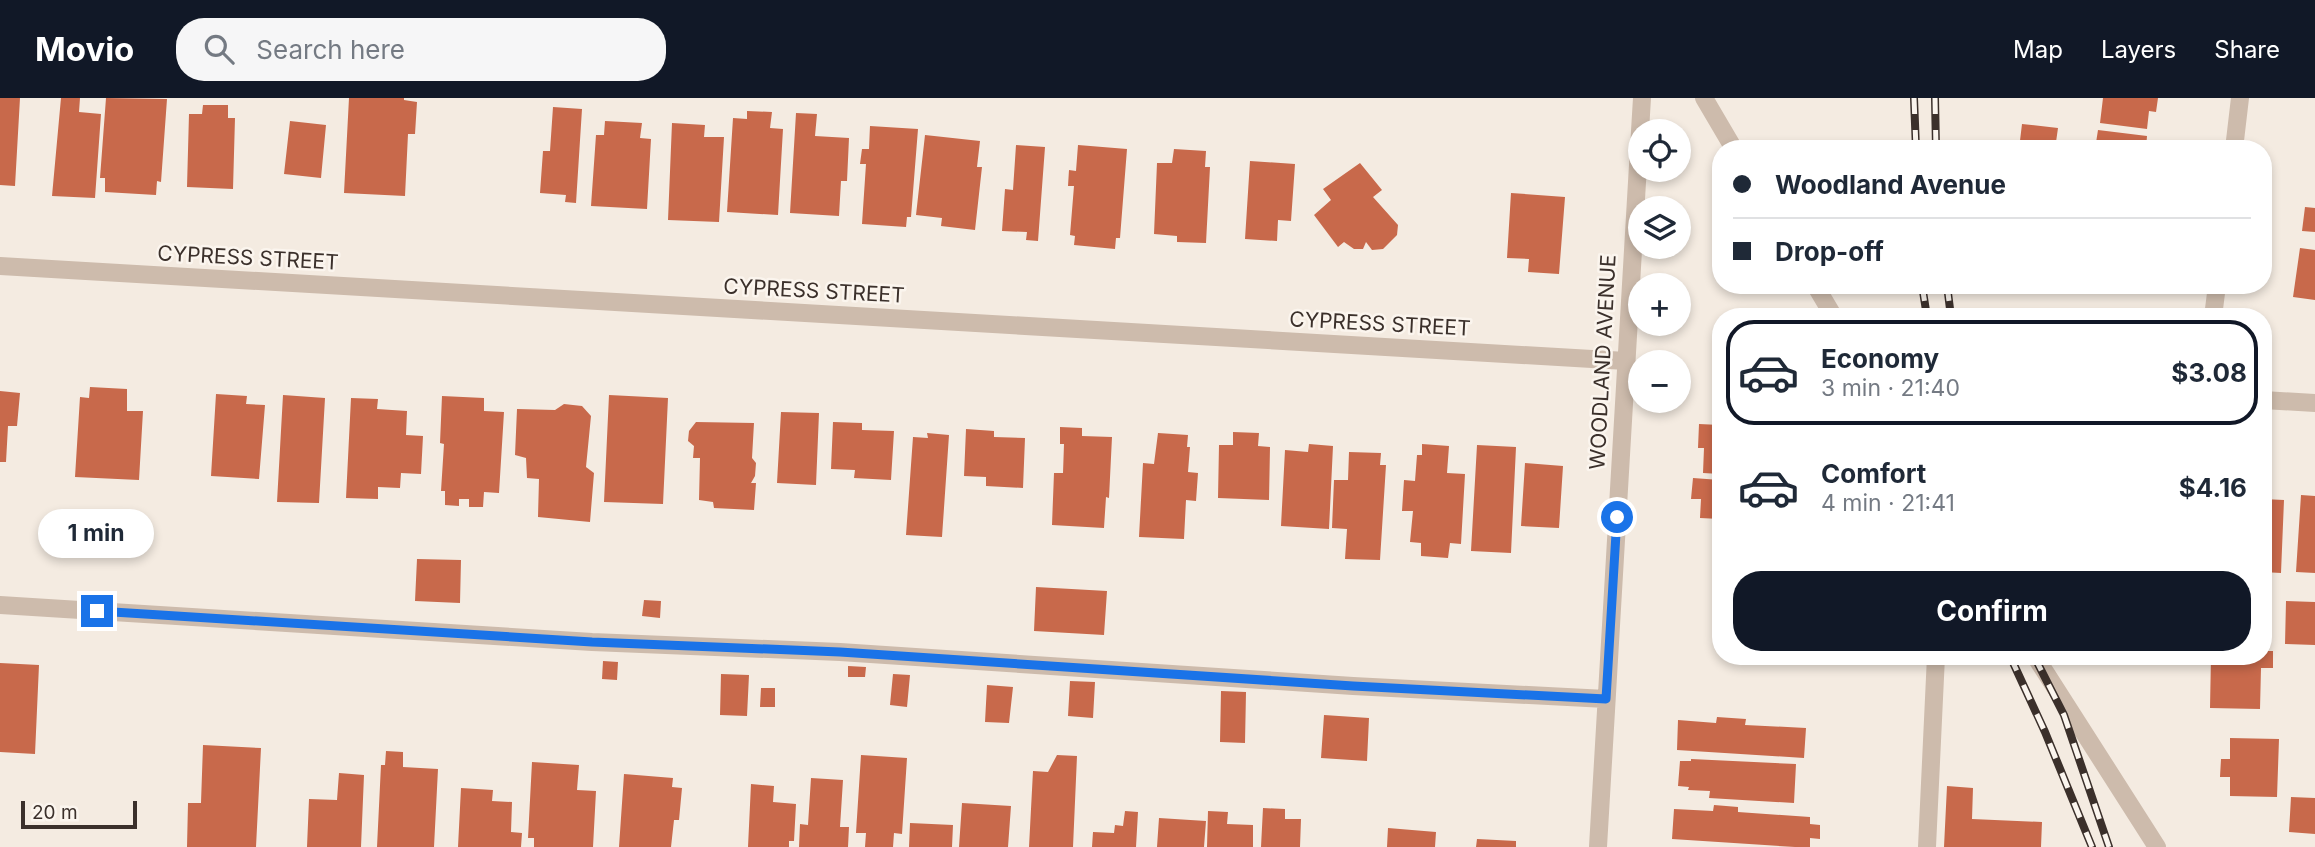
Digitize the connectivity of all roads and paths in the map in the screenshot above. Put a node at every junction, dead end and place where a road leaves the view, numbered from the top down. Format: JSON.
{"nodes":[{"id":1,"x":1642,"y":98,"type":"edge"},
{"id":2,"x":1704,"y":98,"type":"edge"},
{"id":3,"x":2240,"y":98,"type":"edge"},
{"id":4,"x":1641,"y":119,"type":"edge"},
{"id":5,"x":1729,"y":140,"type":"edge"},
{"id":6,"x":2235,"y":140,"type":"edge"},
{"id":7,"x":1637,"y":182,"type":"edge"},
{"id":8,"x":0,"y":266,"type":"edge"},
{"id":9,"x":1626,"y":361,"type":"junction"},
{"id":10,"x":2272,"y":401,"type":"edge"},
{"id":11,"x":2315,"y":403,"type":"edge"},
{"id":12,"x":0,"y":605,"type":"edge"},
{"id":13,"x":1936,"y":665,"type":"edge"},
{"id":14,"x":2041,"y":665,"type":"edge"},
{"id":15,"x":1606,"y":699,"type":"junction"},
{"id":16,"x":1598,"y":847,"type":"edge"},
{"id":17,"x":1927,"y":847,"type":"edge"},
{"id":18,"x":2157,"y":847,"type":"edge"}],
"edges":[{"from":1,"to":4,"type":"street","name":"WOODLAND AVENUE"},
{"from":2,"to":5,"type":"street"},
{"from":3,"to":6,"type":"street"},
{"from":7,"to":9,"type":"street","name":"WOODLAND AVENUE"},
{"from":8,"to":9,"type":"street","name":"CYPRESS STREET"},
{"from":9,"to":15,"type":"street","name":"WOODLAND AVENUE"},
{"from":10,"to":11,"type":"street"},
{"from":12,"to":15,"type":"street"},
{"from":13,"to":17,"type":"street"},
{"from":14,"to":18,"type":"street"},
{"from":15,"to":16,"type":"street","name":"WOODLAND AVENUE"}]}
